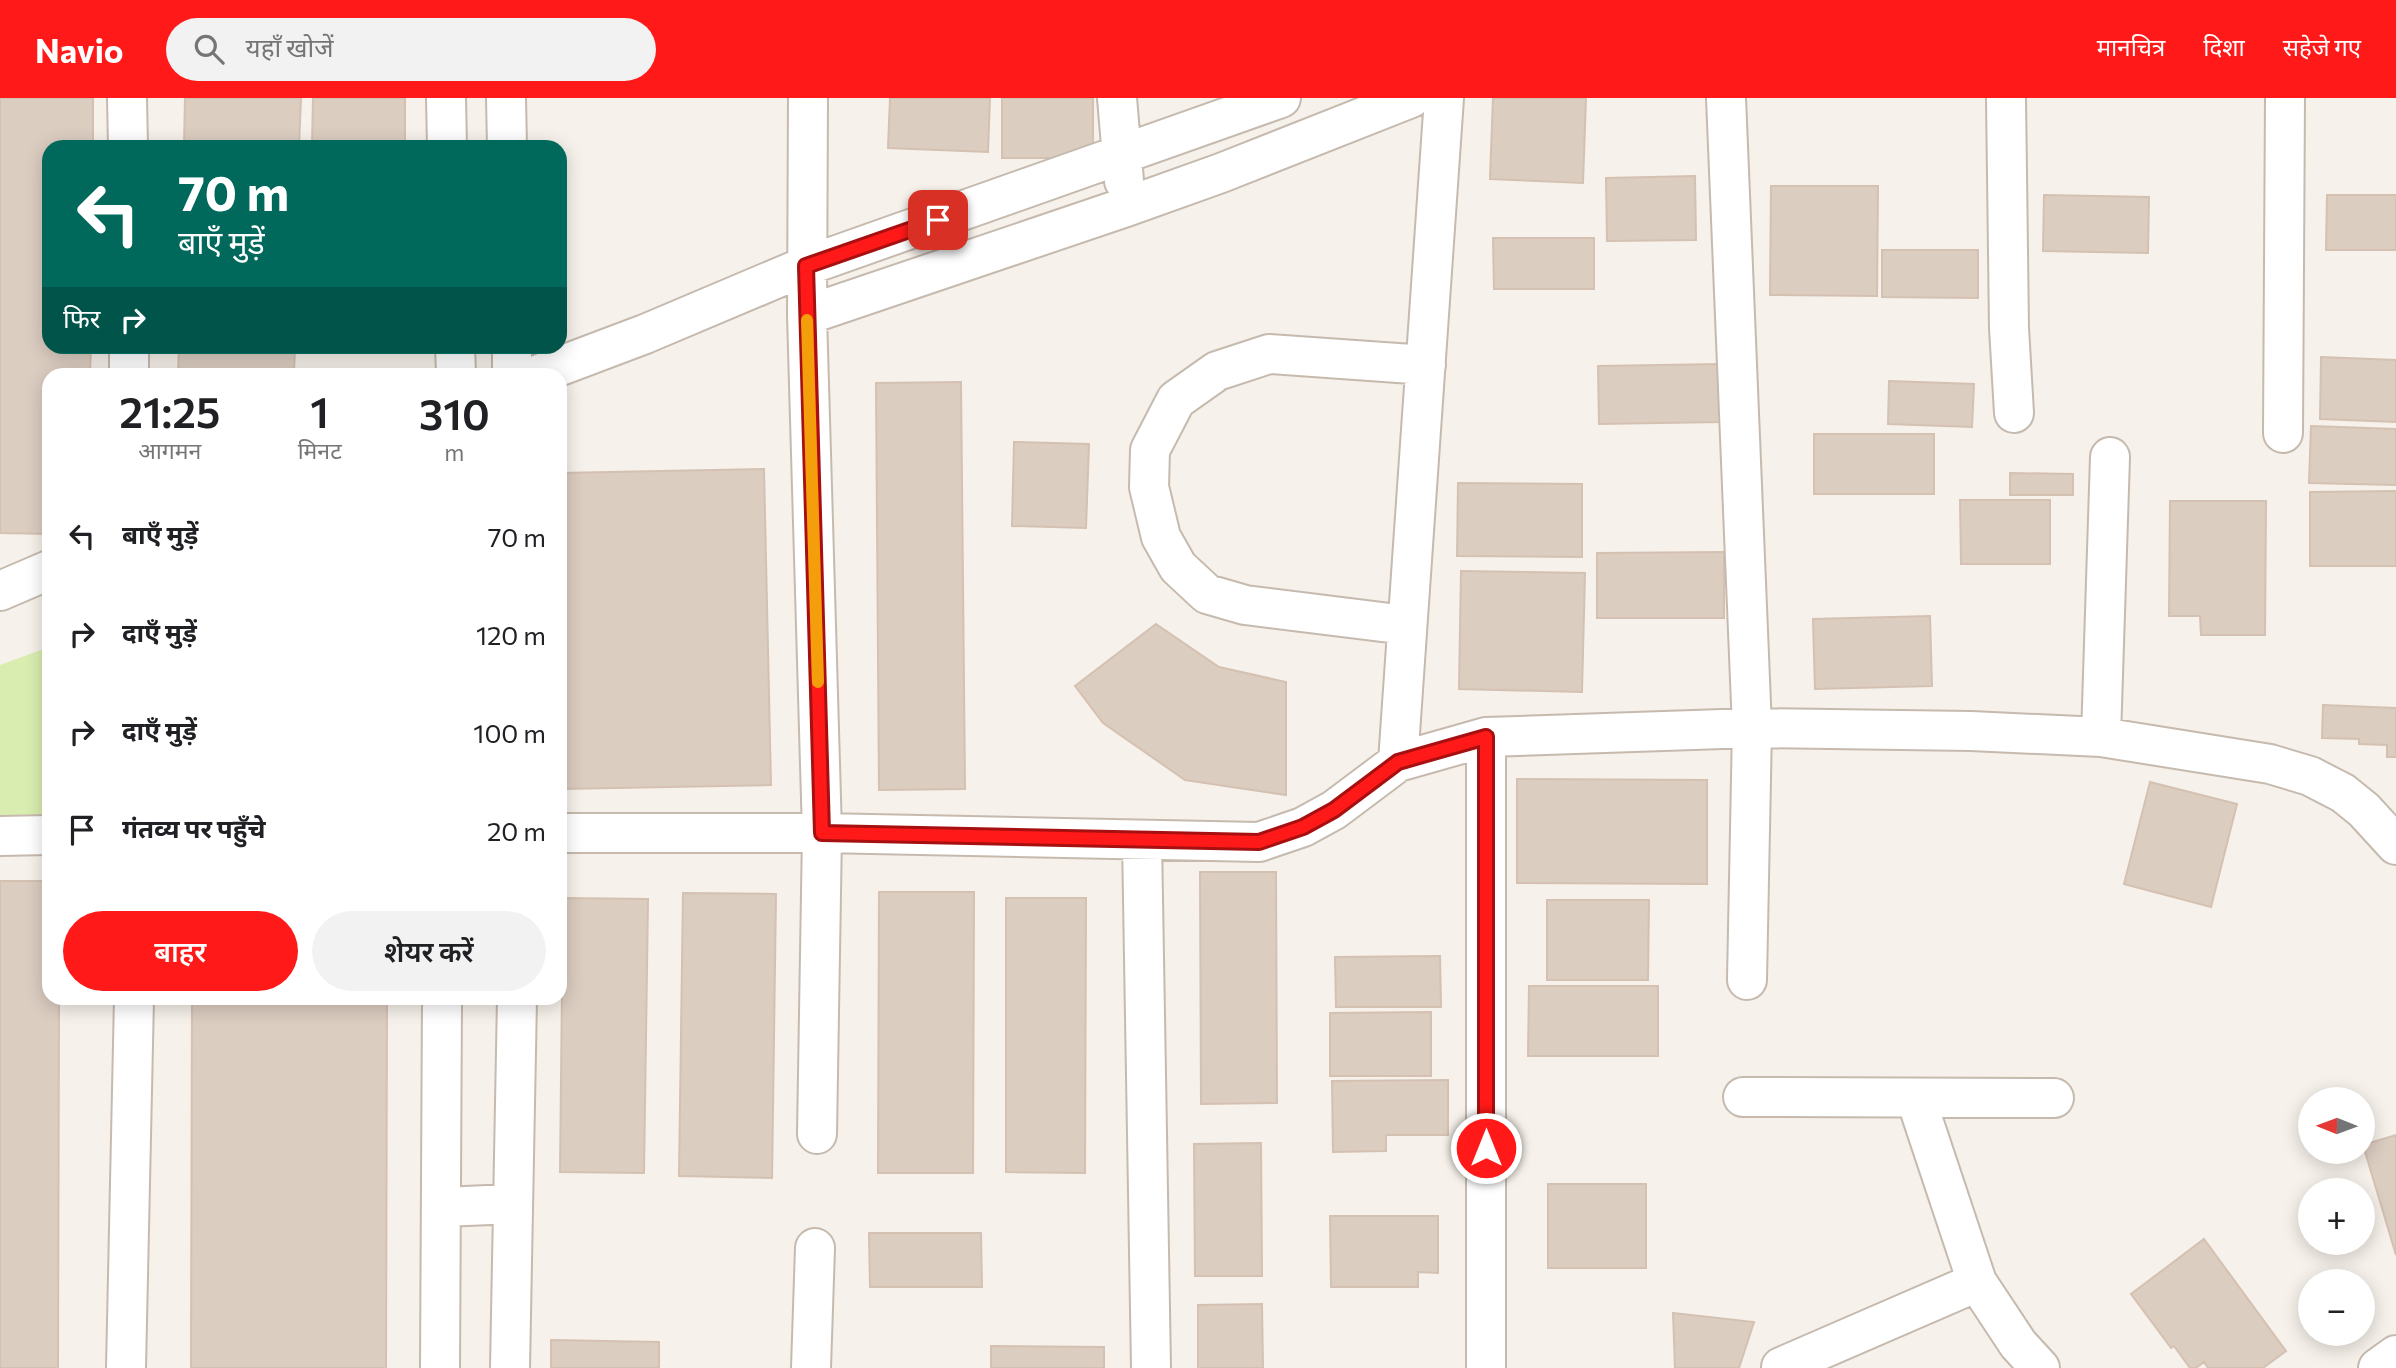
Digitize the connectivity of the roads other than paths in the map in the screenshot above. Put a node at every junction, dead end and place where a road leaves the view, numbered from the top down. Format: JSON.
{"nodes":[{"id":1,"x":127,"y":98,"type":"edge"},
{"id":2,"x":446,"y":98,"type":"edge"},
{"id":3,"x":506,"y":98,"type":"edge"},
{"id":4,"x":807,"y":98,"type":"edge"},
{"id":5,"x":1117,"y":98,"type":"edge"},
{"id":6,"x":1281,"y":98,"type":"edge"},
{"id":7,"x":1411,"y":98,"type":"edge"},
{"id":8,"x":1444,"y":98,"type":"edge"},
{"id":9,"x":1726,"y":98,"type":"edge"},
{"id":10,"x":2006,"y":98,"type":"edge"},
{"id":11,"x":2285,"y":98,"type":"edge"},
{"id":12,"x":128,"y":140,"type":"edge"},
{"id":13,"x":447,"y":140,"type":"edge"},
{"id":14,"x":507,"y":140,"type":"edge"},
{"id":15,"x":1122,"y":156,"type":"junction"},
{"id":16,"x":1126,"y":207,"type":"junction"},
{"id":17,"x":806,"y":266,"type":"junction"},
{"id":18,"x":807,"y":315,"type":"junction"},
{"id":19,"x":1426,"y":365,"type":"junction"},
{"id":20,"x":555,"y":368,"type":"edge"},
{"id":21,"x":2014,"y":412,"type":"dead end"},
{"id":22,"x":2283,"y":433,"type":"dead end"},
{"id":23,"x":2110,"y":457,"type":"dead end"},
{"id":24,"x":42,"y":573,"type":"edge"},
{"id":25,"x":0,"y":591,"type":"edge"},
{"id":26,"x":1406,"y":625,"type":"junction"},
{"id":27,"x":1752,"y":728,"type":"junction"},
{"id":28,"x":1486,"y":737,"type":"junction"},
{"id":29,"x":2101,"y":737,"type":"junction"},
{"id":30,"x":1398,"y":762,"type":"junction"},
{"id":31,"x":567,"y":833,"type":"edge"},
{"id":32,"x":822,"y":833,"type":"junction"},
{"id":33,"x":42,"y":835,"type":"edge"},
{"id":34,"x":0,"y":836,"type":"edge"},
{"id":35,"x":1142,"y":840,"type":"junction"},
{"id":36,"x":2396,"y":845,"type":"edge"},
{"id":37,"x":1747,"y":980,"type":"dead end"},
{"id":38,"x":134,"y":1005,"type":"edge"},
{"id":39,"x":442,"y":1005,"type":"edge"},
{"id":40,"x":517,"y":1005,"type":"edge"},
{"id":41,"x":1743,"y":1097,"type":"dead end"},
{"id":42,"x":2054,"y":1098,"type":"dead end"},
{"id":43,"x":1916,"y":1099,"type":"junction"},
{"id":44,"x":817,"y":1134,"type":"dead end"},
{"id":45,"x":513,"y":1204,"type":"junction"},
{"id":46,"x":442,"y":1207,"type":"junction"},
{"id":47,"x":815,"y":1248,"type":"dead end"},
{"id":48,"x":1977,"y":1282,"type":"junction"},
{"id":49,"x":2396,"y":1355,"type":"edge"},
{"id":50,"x":1781,"y":1367,"type":"edge"},
{"id":51,"x":126,"y":1368,"type":"edge"},
{"id":52,"x":440,"y":1368,"type":"edge"},
{"id":53,"x":510,"y":1368,"type":"edge"},
{"id":54,"x":811,"y":1368,"type":"edge"},
{"id":55,"x":1151,"y":1368,"type":"edge"},
{"id":56,"x":1486,"y":1368,"type":"edge"},
{"id":57,"x":2040,"y":1368,"type":"edge"},
{"id":58,"x":2378,"y":1368,"type":"edge"}],
"edges":[{"from":1,"to":12,"type":"street"},
{"from":2,"to":13,"type":"street"},
{"from":3,"to":14,"type":"street"},
{"from":4,"to":17,"type":"street"},
{"from":5,"to":15,"type":"street"},
{"from":6,"to":15,"type":"street"},
{"from":7,"to":16,"type":"street"},
{"from":8,"to":19,"type":"street"},
{"from":9,"to":27,"type":"street"},
{"from":10,"to":21,"type":"street"},
{"from":11,"to":22,"type":"street"},
{"from":15,"to":16,"type":"street"},
{"from":15,"to":17,"type":"street"},
{"from":16,"to":18,"type":"street"},
{"from":17,"to":18,"type":"street"},
{"from":17,"to":20,"type":"street"},
{"from":18,"to":32,"type":"street"},
{"from":19,"to":26,"type":"street"},
{"from":19,"to":26,"type":"street"},
{"from":23,"to":29,"type":"street"},
{"from":24,"to":25,"type":"street"},
{"from":26,"to":30,"type":"street"},
{"from":27,"to":28,"type":"street"},
{"from":27,"to":29,"type":"street"},
{"from":27,"to":37,"type":"street"},
{"from":28,"to":30,"type":"street"},
{"from":28,"to":56,"type":"street"},
{"from":29,"to":36,"type":"street"},
{"from":30,"to":35,"type":"street"},
{"from":31,"to":32,"type":"street"},
{"from":32,"to":35,"type":"street"},
{"from":32,"to":44,"type":"street"},
{"from":33,"to":34,"type":"street"},
{"from":35,"to":55,"type":"street"},
{"from":38,"to":51,"type":"street"},
{"from":39,"to":46,"type":"street"},
{"from":40,"to":45,"type":"street"},
{"from":41,"to":43,"type":"street"},
{"from":42,"to":43,"type":"street"},
{"from":43,"to":48,"type":"street"},
{"from":45,"to":46,"type":"street"},
{"from":45,"to":53,"type":"street"},
{"from":46,"to":52,"type":"street"},
{"from":47,"to":54,"type":"street"},
{"from":48,"to":50,"type":"street"},
{"from":48,"to":57,"type":"street"},
{"from":49,"to":58,"type":"street"}]}
